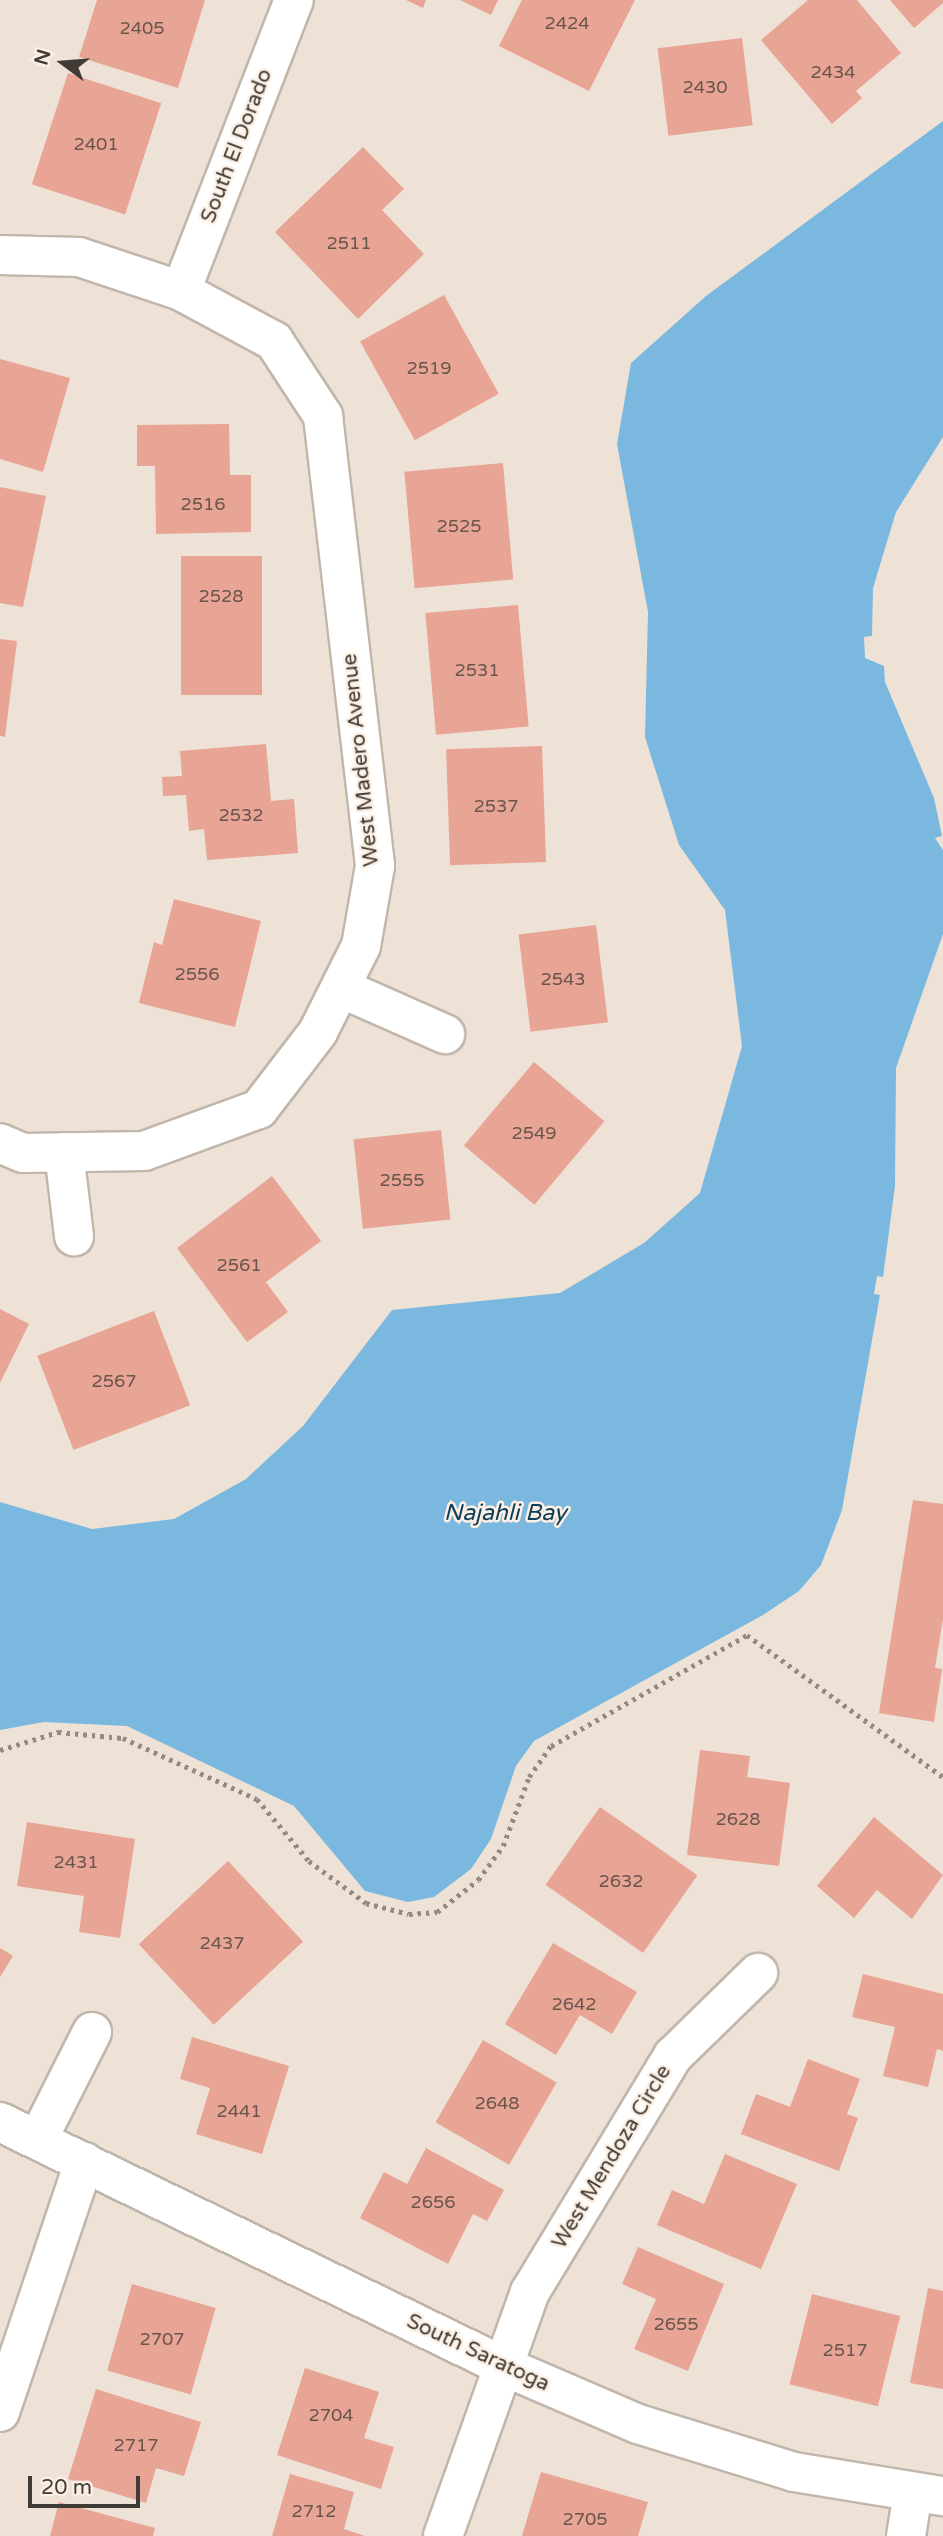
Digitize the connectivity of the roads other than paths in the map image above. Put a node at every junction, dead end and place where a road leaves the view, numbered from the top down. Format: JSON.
{"nodes":[{"id":1,"x":293,"y":0,"type":"edge"},
{"id":2,"x":0,"y":255,"type":"edge"},
{"id":3,"x":181,"y":291,"type":"junction"},
{"id":4,"x":341,"y":988,"type":"junction"},
{"id":5,"x":445,"y":1034,"type":"dead end"},
{"id":6,"x":11,"y":1148,"type":"edge"},
{"id":7,"x":64,"y":1152,"type":"junction"},
{"id":8,"x":74,"y":1236,"type":"dead end"},
{"id":9,"x":758,"y":1973,"type":"dead end"},
{"id":10,"x":92,"y":2032,"type":"dead end"},
{"id":11,"x":0,"y":2122,"type":"edge"},
{"id":12,"x":38,"y":2139,"type":"junction"},
{"id":13,"x":84,"y":2162,"type":"junction"},
{"id":14,"x":501,"y":2365,"type":"junction"},
{"id":15,"x":0,"y":2412,"type":"edge"},
{"id":16,"x":928,"y":2495,"type":"edge"},
{"id":17,"x":443,"y":2536,"type":"edge"},
{"id":18,"x":906,"y":2536,"type":"edge"}],
"edges":[{"from":1,"to":3,"type":"street","name":"South El Dorado"},
{"from":2,"to":3,"type":"street","name":"West Madero Avenue"},
{"from":3,"to":4,"type":"street","name":"West Madero Avenue"},
{"from":4,"to":5,"type":"street"},
{"from":4,"to":7,"type":"street","name":"West Madero Avenue"},
{"from":6,"to":7,"type":"street","name":"West Madero Avenue"},
{"from":7,"to":8,"type":"street"},
{"from":9,"to":14,"type":"street","name":"West Mendoza Circle"},
{"from":10,"to":12,"type":"street"},
{"from":11,"to":12,"type":"street","name":"South Saratoga"},
{"from":12,"to":13,"type":"street","name":"South Saratoga"},
{"from":13,"to":14,"type":"street","name":"South Saratoga"},
{"from":13,"to":15,"type":"street"},
{"from":14,"to":16,"type":"street","name":"South Saratoga"},
{"from":14,"to":17,"type":"street","name":"West Mendoza Circle"},
{"from":16,"to":18,"type":"street"}]}
